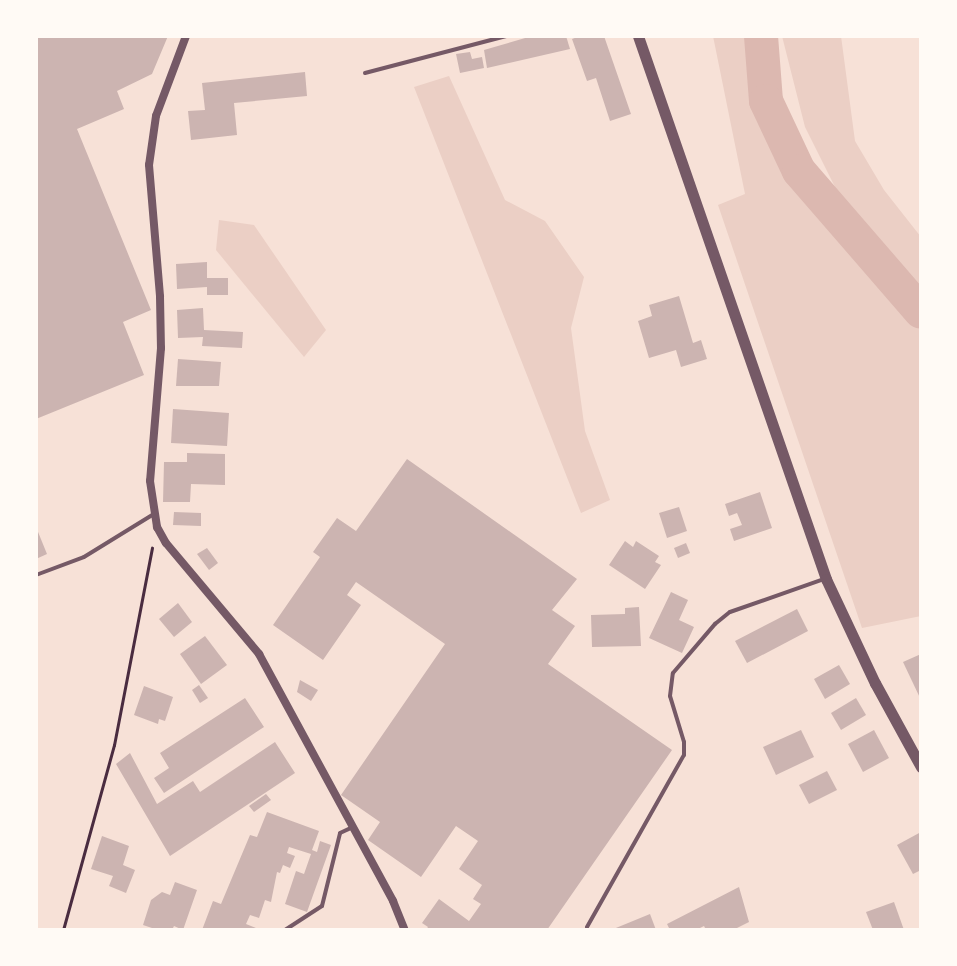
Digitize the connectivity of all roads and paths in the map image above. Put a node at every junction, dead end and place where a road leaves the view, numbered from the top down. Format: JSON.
{"nodes":[{"id":1,"x":186,"y":36,"type":"edge"},
{"id":2,"x":506,"y":36,"type":"edge"},
{"id":3,"x":638,"y":36,"type":"edge"},
{"id":4,"x":365,"y":73,"type":"dead end"},
{"id":5,"x":154,"y":514,"type":"junction"},
{"id":6,"x":157,"y":527,"type":"junction"},
{"id":7,"x":36,"y":575,"type":"edge"},
{"id":8,"x":826,"y":579,"type":"junction"},
{"id":9,"x":921,"y":767,"type":"edge"},
{"id":10,"x":353,"y":827,"type":"junction"},
{"id":11,"x":587,"y":927,"type":"dead end"},
{"id":12,"x":63,"y":930,"type":"edge"},
{"id":13,"x":285,"y":930,"type":"edge"},
{"id":14,"x":405,"y":930,"type":"edge"}],
"edges":[{"from":1,"to":5,"type":"street"},
{"from":2,"to":4,"type":"lane"},
{"from":3,"to":8,"type":"street"},
{"from":5,"to":6,"type":"street"},
{"from":5,"to":7,"type":"lane"},
{"from":6,"to":10,"type":"street"},
{"from":6,"to":12,"type":"path"},
{"from":8,"to":9,"type":"street"},
{"from":8,"to":11,"type":"lane"},
{"from":10,"to":13,"type":"lane"},
{"from":10,"to":14,"type":"street"}]}
